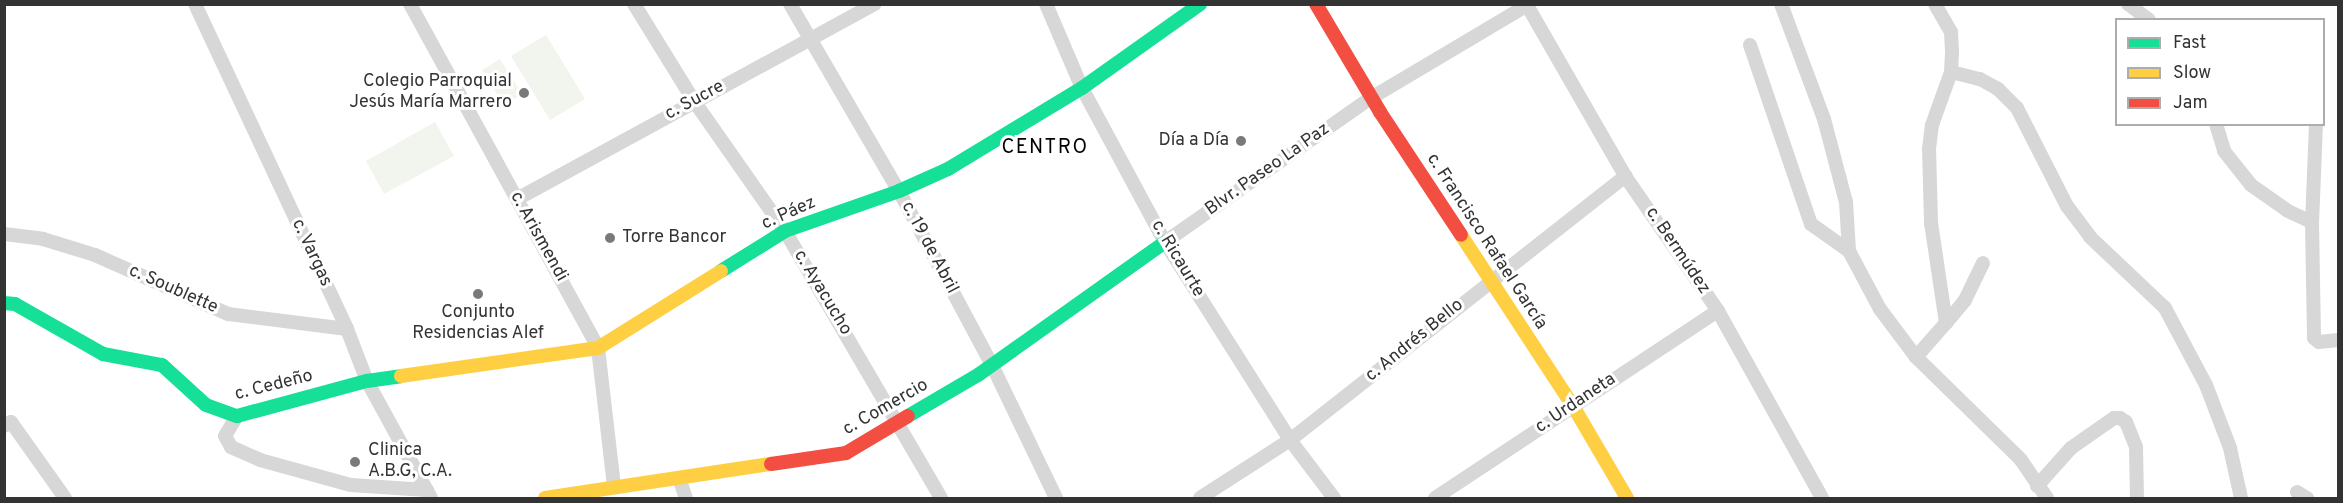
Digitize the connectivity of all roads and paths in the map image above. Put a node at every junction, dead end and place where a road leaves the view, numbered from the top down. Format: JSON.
{"nodes":[{"id":1,"x":195,"y":4,"type":"edge"},
{"id":2,"x":410,"y":4,"type":"edge"},
{"id":3,"x":634,"y":4,"type":"edge"},
{"id":4,"x":790,"y":4,"type":"edge"},
{"id":5,"x":874,"y":4,"type":"edge"},
{"id":6,"x":1046,"y":4,"type":"edge"},
{"id":7,"x":1200,"y":4,"type":"edge"},
{"id":8,"x":1316,"y":4,"type":"edge"},
{"id":9,"x":1781,"y":4,"type":"edge"},
{"id":10,"x":1935,"y":4,"type":"edge"},
{"id":11,"x":2128,"y":4,"type":"edge"},
{"id":12,"x":1528,"y":5,"type":"edge"},
{"id":13,"x":2146,"y":18,"type":"edge"},
{"id":14,"x":810,"y":41,"type":"junction"},
{"id":15,"x":1750,"y":45,"type":"dead end"},
{"id":16,"x":1952,"y":72,"type":"junction"},
{"id":17,"x":1082,"y":88,"type":"junction"},
{"id":18,"x":1371,"y":98,"type":"junction"},
{"id":19,"x":693,"y":101,"type":"junction"},
{"id":20,"x":2217,"y":126,"type":"edge"},
{"id":21,"x":2316,"y":126,"type":"edge"},
{"id":22,"x":1625,"y":176,"type":"junction"},
{"id":23,"x":899,"y":191,"type":"junction"},
{"id":24,"x":517,"y":199,"type":"junction"},
{"id":25,"x":2312,"y":222,"type":"junction"},
{"id":26,"x":785,"y":231,"type":"junction"},
{"id":27,"x":4,"y":234,"type":"edge"},
{"id":28,"x":1166,"y":242,"type":"junction"},
{"id":29,"x":1849,"y":251,"type":"junction"},
{"id":30,"x":1983,"y":263,"type":"dead end"},
{"id":31,"x":1489,"y":283,"type":"junction"},
{"id":32,"x":4,"y":303,"type":"edge"},
{"id":33,"x":1718,"y":311,"type":"junction"},
{"id":34,"x":1946,"y":323,"type":"junction"},
{"id":35,"x":346,"y":329,"type":"junction"},
{"id":36,"x":2338,"y":340,"type":"edge"},
{"id":37,"x":598,"y":348,"type":"junction"},
{"id":38,"x":1916,"y":357,"type":"junction"},
{"id":39,"x":992,"y":365,"type":"junction"},
{"id":40,"x":367,"y":381,"type":"junction"},
{"id":41,"x":1573,"y":406,"type":"junction"},
{"id":42,"x":237,"y":416,"type":"junction"},
{"id":43,"x":7,"y":420,"type":"edge"},
{"id":44,"x":900,"y":422,"type":"junction"},
{"id":45,"x":1290,"y":440,"type":"junction"},
{"id":46,"x":679,"y":478,"type":"junction"},
{"id":47,"x":2037,"y":486,"type":"junction"},
{"id":48,"x":614,"y":487,"type":"junction"},
{"id":49,"x":429,"y":494,"type":"edge"},
{"id":50,"x":65,"y":498,"type":"edge"},
{"id":51,"x":545,"y":498,"type":"edge"},
{"id":52,"x":686,"y":498,"type":"edge"},
{"id":53,"x":941,"y":498,"type":"edge"},
{"id":54,"x":1056,"y":498,"type":"edge"},
{"id":55,"x":1200,"y":498,"type":"edge"},
{"id":56,"x":1334,"y":498,"type":"edge"},
{"id":57,"x":1435,"y":498,"type":"edge"},
{"id":58,"x":1627,"y":498,"type":"edge"},
{"id":59,"x":1822,"y":498,"type":"edge"},
{"id":60,"x":2047,"y":498,"type":"edge"},
{"id":61,"x":2137,"y":498,"type":"edge"},
{"id":62,"x":2241,"y":498,"type":"edge"}],
"edges":[{"from":1,"to":35,"type":"street","name":"c. Vargas"},
{"from":2,"to":24,"type":"street","name":"c. Arismendi"},
{"from":3,"to":19,"type":"street","name":"c. Ayacucho"},
{"from":4,"to":14,"type":"street","name":"c. 19 de Abril"},
{"from":5,"to":14,"type":"street","name":"c. Sucre"},
{"from":6,"to":17,"type":"street","name":"c. Ricaurte"},
{"from":7,"to":17,"type":"street","name":"c. Páez"},
{"from":8,"to":18,"type":"street","name":"c. Francisco Rafael García"},
{"from":9,"to":29,"type":"street"},
{"from":10,"to":16,"type":"street"},
{"from":11,"to":13,"type":"street"},
{"from":12,"to":18,"type":"street"},
{"from":12,"to":22,"type":"street","name":"c. Bermúdez"},
{"from":14,"to":19,"type":"street","name":"c. Sucre"},
{"from":14,"to":23,"type":"street","name":"c. 19 de Abril"},
{"from":15,"to":29,"type":"street"},
{"from":16,"to":34,"type":"street"},
{"from":16,"to":62,"type":"street"},
{"from":17,"to":23,"type":"street","name":"c. Páez"},
{"from":17,"to":28,"type":"street","name":"c. Ricaurte"},
{"from":18,"to":28,"type":"street","name":"Blvr. Paseo La Paz"},
{"from":18,"to":31,"type":"street","name":"c. Francisco Rafael García"},
{"from":19,"to":24,"type":"street","name":"c. Sucre"},
{"from":19,"to":26,"type":"street","name":"c. Ayacucho"},
{"from":20,"to":25,"type":"street"},
{"from":21,"to":25,"type":"street"},
{"from":22,"to":31,"type":"street","name":"c. Andrés Bello"},
{"from":22,"to":33,"type":"street","name":"c. Bermúdez"},
{"from":23,"to":26,"type":"street","name":"c. Páez"},
{"from":23,"to":39,"type":"street","name":"c. 19 de Abril"},
{"from":24,"to":37,"type":"street","name":"c. Arismendi"},
{"from":25,"to":36,"type":"street"},
{"from":26,"to":37,"type":"street","name":"c. Páez"},
{"from":26,"to":44,"type":"street","name":"c. Ayacucho"},
{"from":27,"to":35,"type":"street","name":"c. Soublette"},
{"from":28,"to":39,"type":"street","name":"c. Comercio"},
{"from":28,"to":45,"type":"street","name":"c. Ricaurte"},
{"from":29,"to":38,"type":"street"},
{"from":30,"to":34,"type":"street"},
{"from":31,"to":41,"type":"street","name":"c. Francisco Rafael García"},
{"from":31,"to":45,"type":"street","name":"c. Andrés Bello"},
{"from":32,"to":42,"type":"street","name":"c. Cedeño"},
{"from":33,"to":41,"type":"street","name":"c. Urdaneta"},
{"from":33,"to":59,"type":"street","name":"c. Bermúdez"},
{"from":34,"to":38,"type":"street"},
{"from":35,"to":40,"type":"street","name":"c. Vargas"},
{"from":37,"to":40,"type":"street","name":"c. Páez"},
{"from":37,"to":48,"type":"street","name":"c. Arismendi"},
{"from":38,"to":47,"type":"street"},
{"from":39,"to":44,"type":"street","name":"c. Comercio"},
{"from":39,"to":54,"type":"street","name":"c. 19 de Abril"},
{"from":40,"to":42,"type":"street","name":"c. Cedeño"},
{"from":40,"to":49,"type":"street","name":"c. Vargas"},
{"from":41,"to":57,"type":"street","name":"c. Urdaneta"},
{"from":41,"to":58,"type":"street","name":"c. Francisco Rafael García"},
{"from":42,"to":49,"type":"street"},
{"from":43,"to":50,"type":"street"},
{"from":44,"to":46,"type":"street","name":"c. Comercio"},
{"from":44,"to":53,"type":"street","name":"c. Ayacucho"},
{"from":45,"to":55,"type":"street","name":"c. Andrés Bello"},
{"from":45,"to":56,"type":"street","name":"c. Ricaurte"},
{"from":46,"to":48,"type":"street","name":"c. Comercio"},
{"from":46,"to":52,"type":"street"},
{"from":47,"to":60,"type":"street"},
{"from":47,"to":61,"type":"street"},
{"from":48,"to":51,"type":"street","name":"c. Comercio"}]}
